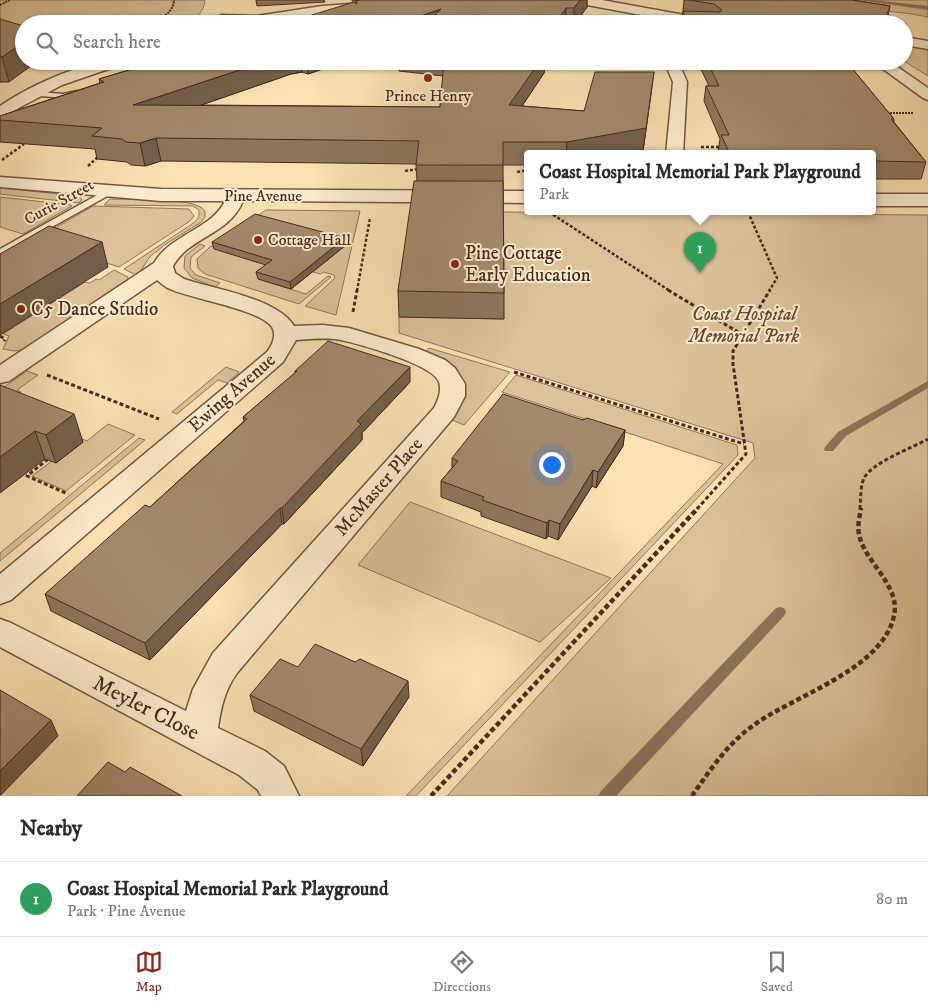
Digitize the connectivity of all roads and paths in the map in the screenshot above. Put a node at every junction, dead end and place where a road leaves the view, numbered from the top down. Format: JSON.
{"nodes":[{"id":1,"x":10,"y":0,"type":"edge"},
{"id":2,"x":174,"y":0,"type":"edge"},
{"id":3,"x":582,"y":0,"type":"edge"},
{"id":4,"x":0,"y":5,"type":"edge"},
{"id":5,"x":229,"y":6,"type":"dead end"},
{"id":6,"x":382,"y":6,"type":"edge"},
{"id":7,"x":337,"y":8,"type":"edge"},
{"id":8,"x":163,"y":15,"type":"edge"},
{"id":9,"x":222,"y":15,"type":"edge"},
{"id":10,"x":290,"y":15,"type":"edge"},
{"id":11,"x":664,"y":15,"type":"edge"},
{"id":12,"x":913,"y":42,"type":"edge"},
{"id":13,"x":928,"y":45,"type":"edge"},
{"id":14,"x":88,"y":70,"type":"edge"},
{"id":15,"x":675,"y":70,"type":"edge"},
{"id":16,"x":892,"y":70,"type":"edge"},
{"id":17,"x":86,"y":90,"type":"edge"},
{"id":18,"x":30,"y":93,"type":"junction"},
{"id":19,"x":928,"y":94,"type":"edge"},
{"id":20,"x":0,"y":113,"type":"edge"},
{"id":21,"x":881,"y":113,"type":"edge"},
{"id":22,"x":919,"y":113,"type":"dead end"},
{"id":23,"x":24,"y":144,"type":"edge"},
{"id":24,"x":693,"y":147,"type":"dead end"},
{"id":25,"x":731,"y":147,"type":"edge"},
{"id":26,"x":106,"y":150,"type":"edge"},
{"id":27,"x":675,"y":150,"type":"edge"},
{"id":28,"x":0,"y":162,"type":"edge"},
{"id":29,"x":426,"y":168,"type":"edge"},
{"id":30,"x":82,"y":172,"type":"dead end"},
{"id":31,"x":397,"y":173,"type":"dead end"},
{"id":32,"x":0,"y":182,"type":"edge"},
{"id":33,"x":108,"y":192,"type":"junction"},
{"id":34,"x":236,"y":196,"type":"junction"},
{"id":35,"x":524,"y":197,"type":"edge"},
{"id":36,"x":876,"y":200,"type":"edge"},
{"id":37,"x":928,"y":200,"type":"edge"},
{"id":38,"x":553,"y":215,"type":"edge"},
{"id":39,"x":749,"y":215,"type":"edge"},
{"id":40,"x":370,"y":218,"type":"dead end"},
{"id":41,"x":0,"y":253,"type":"edge"},
{"id":42,"x":162,"y":267,"type":"junction"},
{"id":43,"x":353,"y":314,"type":"dead end"},
{"id":44,"x":286,"y":334,"type":"junction"},
{"id":45,"x":743,"y":335,"type":"junction"},
{"id":46,"x":514,"y":372,"type":"dead end"},
{"id":47,"x":45,"y":375,"type":"dead end"},
{"id":48,"x":0,"y":376,"type":"edge"},
{"id":49,"x":159,"y":419,"type":"dead end"},
{"id":50,"x":928,"y":439,"type":"edge"},
{"id":51,"x":744,"y":444,"type":"junction"},
{"id":52,"x":48,"y":460,"type":"edge"},
{"id":53,"x":68,"y":494,"type":"dead end"},
{"id":54,"x":0,"y":592,"type":"edge"},
{"id":55,"x":0,"y":632,"type":"edge"},
{"id":56,"x":200,"y":736,"type":"junction"},
{"id":57,"x":280,"y":796,"type":"edge"},
{"id":58,"x":431,"y":796,"type":"edge"},
{"id":59,"x":692,"y":796,"type":"edge"}],
"edges":[{"from":1,"to":4,"type":"path"},
{"from":2,"to":8,"type":"path"},
{"from":3,"to":11,"type":"street"},
{"from":5,"to":9,"type":"street"},
{"from":6,"to":7,"type":"street"},
{"from":7,"to":10,"type":"street"},
{"from":12,"to":13,"type":"street"},
{"from":14,"to":18,"type":"street"},
{"from":15,"to":27,"type":"street"},
{"from":16,"to":19,"type":"street"},
{"from":17,"to":18,"type":"lane"},
{"from":18,"to":20,"type":"street"},
{"from":21,"to":22,"type":"path"},
{"from":23,"to":28,"type":"path"},
{"from":24,"to":25,"type":"path"},
{"from":26,"to":30,"type":"path"},
{"from":29,"to":31,"type":"path"},
{"from":32,"to":33,"type":"street","name":"Pine Avenue"},
{"from":33,"to":34,"type":"street","name":"Pine Avenue"},
{"from":33,"to":41,"type":"lane","name":"Curie Street"},
{"from":34,"to":35,"type":"street","name":"Pine Avenue"},
{"from":34,"to":42,"type":"street"},
{"from":36,"to":37,"type":"street"},
{"from":38,"to":45,"type":"path"},
{"from":39,"to":45,"type":"path"},
{"from":40,"to":43,"type":"path"},
{"from":42,"to":44,"type":"street","name":"Ewing Avenue"},
{"from":42,"to":48,"type":"street"},
{"from":44,"to":54,"type":"street","name":"Ewing Avenue"},
{"from":44,"to":56,"type":"street","name":"McMaster Place"},
{"from":45,"to":51,"type":"path"},
{"from":46,"to":51,"type":"path"},
{"from":47,"to":49,"type":"path"},
{"from":50,"to":59,"type":"path"},
{"from":51,"to":58,"type":"path"},
{"from":52,"to":53,"type":"path"},
{"from":55,"to":56,"type":"street","name":"Meyler Close"},
{"from":56,"to":57,"type":"street","name":"Meyler Close"}]}
